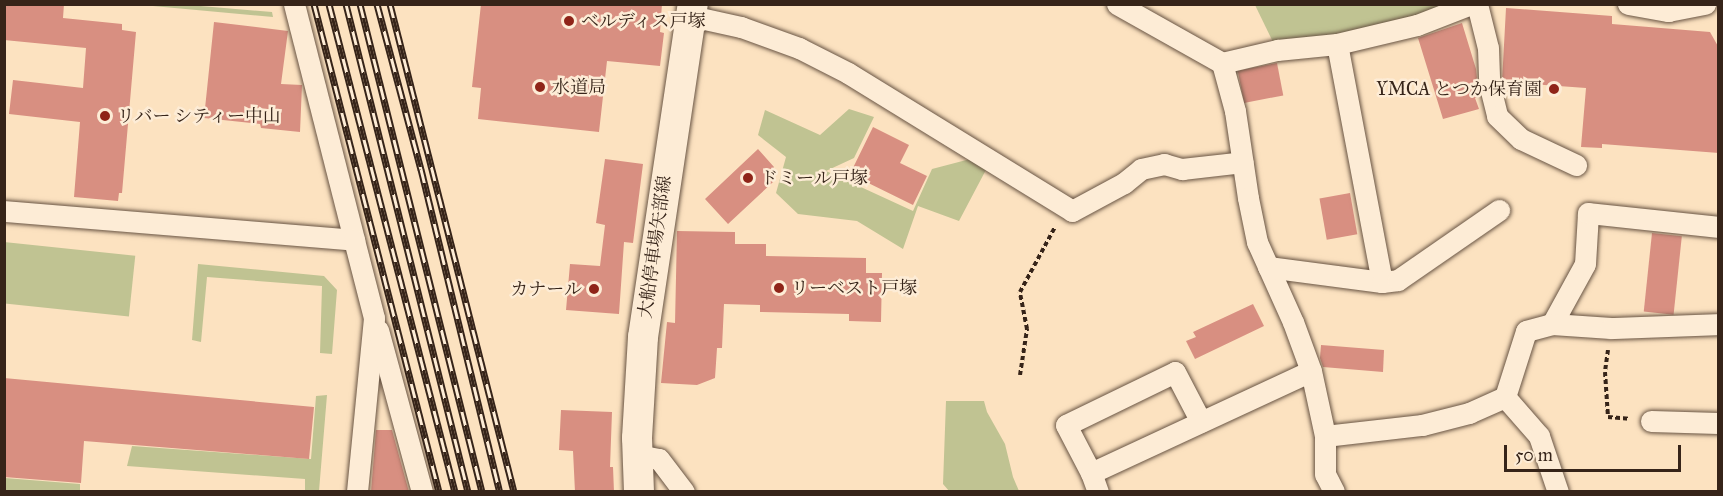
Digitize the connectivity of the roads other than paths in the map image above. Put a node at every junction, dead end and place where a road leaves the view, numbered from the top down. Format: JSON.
{"nodes":[{"id":1,"x":294,"y":4,"type":"edge"},
{"id":2,"x":1117,"y":4,"type":"edge"},
{"id":3,"x":1471,"y":4,"type":"edge"},
{"id":4,"x":1477,"y":4,"type":"edge"},
{"id":5,"x":1628,"y":4,"type":"edge"},
{"id":6,"x":1705,"y":4,"type":"edge"},
{"id":7,"x":692,"y":10,"type":"edge"},
{"id":8,"x":1337,"y":44,"type":"junction"},
{"id":9,"x":1222,"y":63,"type":"junction"},
{"id":10,"x":1243,"y":162,"type":"junction"},
{"id":11,"x":1576,"y":165,"type":"dead end"},
{"id":12,"x":1499,"y":210,"type":"dead end"},
{"id":13,"x":4,"y":211,"type":"edge"},
{"id":14,"x":1719,"y":227,"type":"edge"},
{"id":15,"x":354,"y":240,"type":"junction"},
{"id":16,"x":1268,"y":267,"type":"junction"},
{"id":17,"x":1382,"y":282,"type":"junction"},
{"id":18,"x":374,"y":318,"type":"junction"},
{"id":19,"x":1552,"y":324,"type":"junction"},
{"id":20,"x":1719,"y":324,"type":"edge"},
{"id":21,"x":1311,"y":371,"type":"junction"},
{"id":22,"x":1505,"y":397,"type":"junction"},
{"id":23,"x":1651,"y":420,"type":"road end"},
{"id":24,"x":1201,"y":422,"type":"junction"},
{"id":25,"x":1719,"y":423,"type":"edge"},
{"id":26,"x":1325,"y":435,"type":"junction"},
{"id":27,"x":638,"y":455,"type":"junction"},
{"id":28,"x":1095,"y":482,"type":"edge"},
{"id":29,"x":1555,"y":491,"type":"edge"},
{"id":30,"x":357,"y":492,"type":"edge"},
{"id":31,"x":422,"y":492,"type":"edge"},
{"id":32,"x":639,"y":492,"type":"edge"},
{"id":33,"x":684,"y":492,"type":"edge"},
{"id":34,"x":1334,"y":492,"type":"edge"}],
"edges":[{"from":1,"to":15,"type":"street"},
{"from":2,"to":9,"type":"street"},
{"from":3,"to":8,"type":"street"},
{"from":4,"to":11,"type":"street"},
{"from":5,"to":6,"type":"street"},
{"from":7,"to":10,"type":"street"},
{"from":7,"to":27,"type":"main road","name":"大船停車場矢部線"},
{"from":8,"to":9,"type":"street"},
{"from":8,"to":17,"type":"street"},
{"from":9,"to":10,"type":"street"},
{"from":10,"to":16,"type":"street"},
{"from":12,"to":17,"type":"street"},
{"from":13,"to":15,"type":"street"},
{"from":14,"to":19,"type":"street"},
{"from":15,"to":18,"type":"street"},
{"from":16,"to":17,"type":"street"},
{"from":16,"to":21,"type":"street"},
{"from":18,"to":30,"type":"street"},
{"from":18,"to":31,"type":"street"},
{"from":19,"to":20,"type":"street"},
{"from":19,"to":22,"type":"street"},
{"from":21,"to":24,"type":"street"},
{"from":21,"to":26,"type":"street"},
{"from":22,"to":26,"type":"street"},
{"from":22,"to":29,"type":"street"},
{"from":23,"to":25,"type":"street"},
{"from":24,"to":28,"type":"street"},
{"from":24,"to":28,"type":"street"},
{"from":26,"to":34,"type":"street"},
{"from":27,"to":32,"type":"main road","name":"大船停車場矢部線"},
{"from":27,"to":33,"type":"street"}]}
